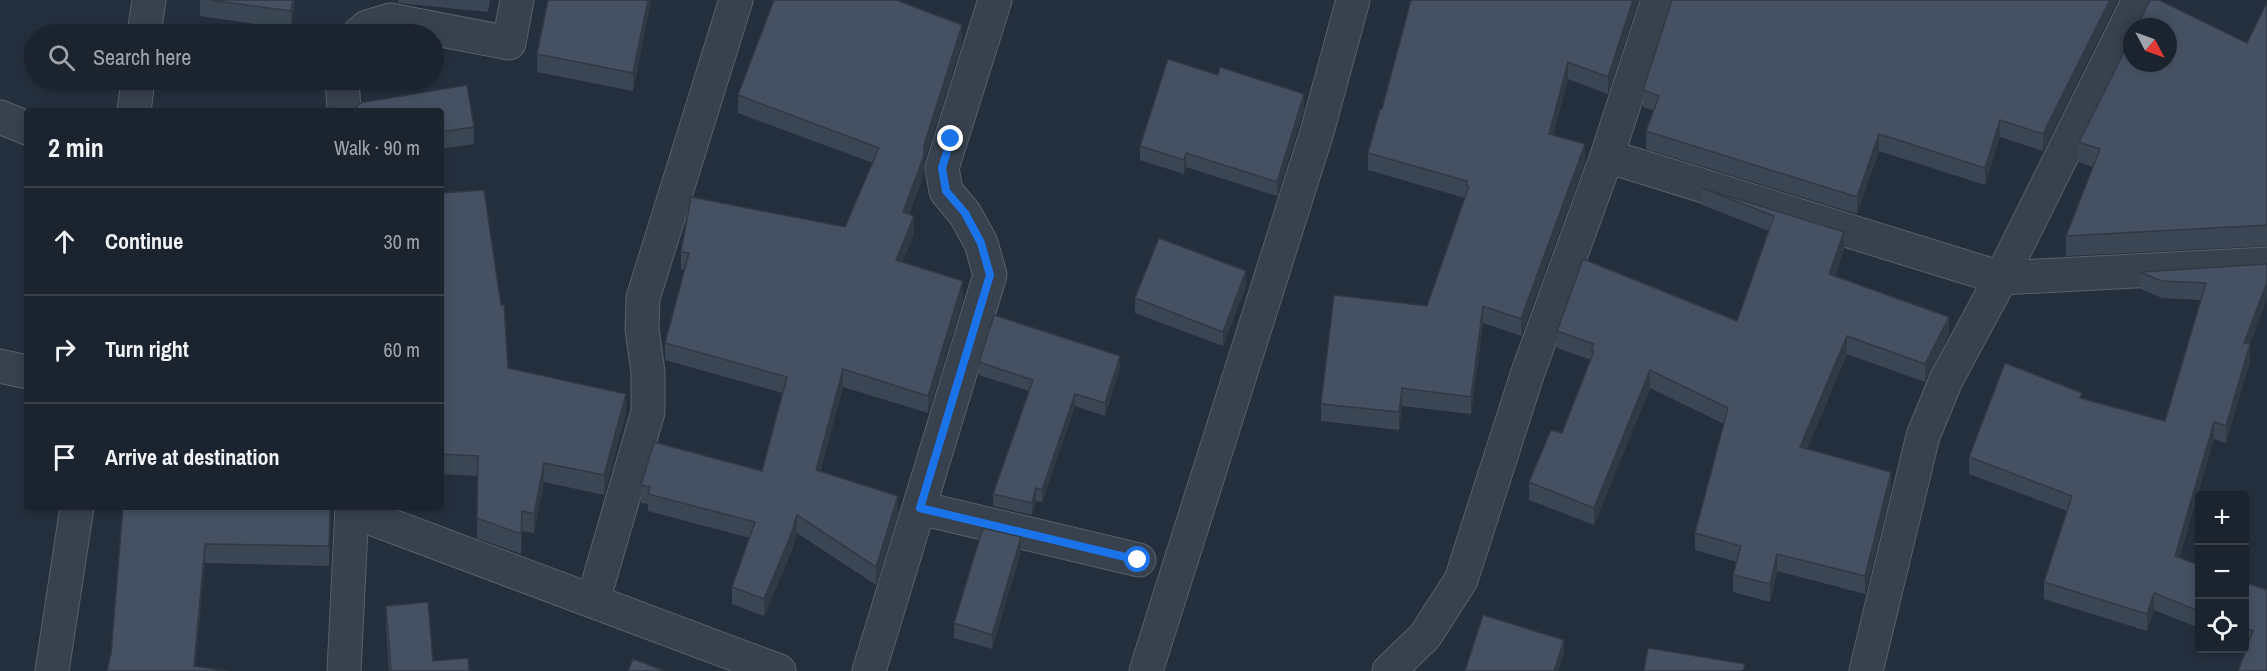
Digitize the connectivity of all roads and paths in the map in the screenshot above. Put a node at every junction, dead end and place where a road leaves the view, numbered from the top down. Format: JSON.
{"nodes":[{"id":1,"x":149,"y":0,"type":"edge"},
{"id":2,"x":517,"y":0,"type":"edge"},
{"id":3,"x":736,"y":0,"type":"edge"},
{"id":4,"x":995,"y":0,"type":"edge"},
{"id":5,"x":1353,"y":0,"type":"edge"},
{"id":6,"x":1658,"y":0,"type":"edge"},
{"id":7,"x":2139,"y":0,"type":"edge"},
{"id":8,"x":145,"y":24,"type":"edge"},
{"id":9,"x":377,"y":24,"type":"edge"},
{"id":10,"x":411,"y":24,"type":"edge"},
{"id":11,"x":444,"y":31,"type":"edge"},
{"id":12,"x":137,"y":90,"type":"edge"},
{"id":13,"x":343,"y":90,"type":"edge"},
{"id":14,"x":134,"y":108,"type":"edge"},
{"id":15,"x":344,"y":108,"type":"edge"},
{"id":16,"x":0,"y":117,"type":"edge"},
{"id":17,"x":24,"y":127,"type":"edge"},
{"id":18,"x":1607,"y":156,"type":"junction"},
{"id":19,"x":2267,"y":264,"type":"edge"},
{"id":20,"x":2001,"y":279,"type":"junction"},
{"id":21,"x":0,"y":366,"type":"edge"},
{"id":22,"x":24,"y":371,"type":"edge"},
{"id":23,"x":920,"y":508,"type":"junction"},
{"id":24,"x":77,"y":510,"type":"edge"},
{"id":25,"x":352,"y":510,"type":"edge"},
{"id":26,"x":355,"y":510,"type":"edge"},
{"id":27,"x":1138,"y":560,"type":"dead end"},
{"id":28,"x":593,"y":601,"type":"junction"},
{"id":29,"x":52,"y":671,"type":"edge"},
{"id":30,"x":344,"y":671,"type":"edge"},
{"id":31,"x":779,"y":671,"type":"edge"},
{"id":32,"x":869,"y":671,"type":"edge"},
{"id":33,"x":1146,"y":671,"type":"edge"},
{"id":34,"x":1389,"y":671,"type":"edge"},
{"id":35,"x":1866,"y":671,"type":"edge"}],
"edges":[{"from":1,"to":8,"type":"street"},
{"from":2,"to":11,"type":"street"},
{"from":3,"to":28,"type":"street"},
{"from":4,"to":23,"type":"street"},
{"from":5,"to":33,"type":"street"},
{"from":6,"to":18,"type":"street"},
{"from":7,"to":20,"type":"street"},
{"from":9,"to":10,"type":"street"},
{"from":12,"to":14,"type":"street"},
{"from":13,"to":15,"type":"street"},
{"from":16,"to":17,"type":"street"},
{"from":18,"to":20,"type":"street"},
{"from":18,"to":34,"type":"street"},
{"from":19,"to":20,"type":"street"},
{"from":20,"to":35,"type":"street"},
{"from":21,"to":22,"type":"street"},
{"from":23,"to":27,"type":"street"},
{"from":23,"to":32,"type":"street"},
{"from":24,"to":29,"type":"street"},
{"from":25,"to":30,"type":"street"},
{"from":26,"to":28,"type":"street"},
{"from":28,"to":31,"type":"street"}]}
